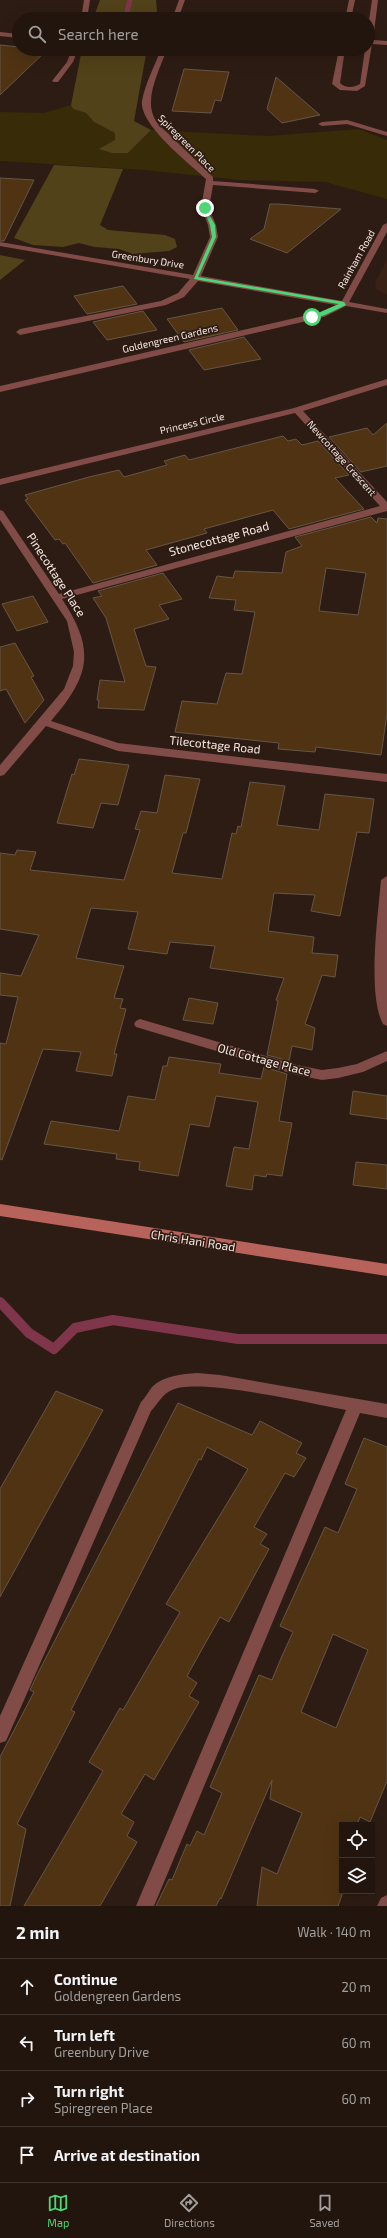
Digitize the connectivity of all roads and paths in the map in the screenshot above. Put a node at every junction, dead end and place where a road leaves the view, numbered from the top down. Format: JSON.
{"nodes":[{"id":1,"x":88,"y":0,"type":"edge"},
{"id":2,"x":182,"y":0,"type":"edge"},
{"id":3,"x":352,"y":0,"type":"edge"},
{"id":4,"x":375,"y":0,"type":"edge"},
{"id":5,"x":85,"y":12,"type":"edge"},
{"id":6,"x":178,"y":12,"type":"edge"},
{"id":7,"x":349,"y":12,"type":"edge"},
{"id":8,"x":373,"y":12,"type":"edge"},
{"id":9,"x":0,"y":34,"type":"edge"},
{"id":10,"x":12,"y":35,"type":"edge"},
{"id":11,"x":375,"y":42,"type":"edge"},
{"id":12,"x":387,"y":43,"type":"edge"},
{"id":13,"x":72,"y":56,"type":"edge"},
{"id":14,"x":162,"y":56,"type":"edge"},
{"id":15,"x":341,"y":56,"type":"edge"},
{"id":16,"x":367,"y":56,"type":"edge"},
{"id":17,"x":56,"y":82,"type":"dead end"},
{"id":18,"x":322,"y":124,"type":"dead end"},
{"id":19,"x":387,"y":134,"type":"edge"},
{"id":20,"x":210,"y":183,"type":"junction"},
{"id":21,"x":315,"y":191,"type":"dead end"},
{"id":22,"x":387,"y":226,"type":"edge"},
{"id":23,"x":0,"y":244,"type":"edge"},
{"id":24,"x":196,"y":278,"type":"junction"},
{"id":25,"x":344,"y":304,"type":"junction"},
{"id":26,"x":387,"y":311,"type":"edge"},
{"id":27,"x":20,"y":332,"type":"dead end"},
{"id":28,"x":387,"y":382,"type":"edge"},
{"id":29,"x":0,"y":389,"type":"edge"},
{"id":30,"x":298,"y":410,"type":"junction"},
{"id":31,"x":0,"y":482,"type":"edge"},
{"id":32,"x":387,"y":507,"type":"edge"},
{"id":33,"x":0,"y":513,"type":"edge"},
{"id":34,"x":58,"y":597,"type":"junction"},
{"id":35,"x":44,"y":722,"type":"junction"},
{"id":36,"x":0,"y":772,"type":"edge"},
{"id":37,"x":387,"y":778,"type":"edge"},
{"id":38,"x":387,"y":880,"type":"edge"},
{"id":39,"x":387,"y":1021,"type":"edge"},
{"id":40,"x":140,"y":1024,"type":"dead end"},
{"id":41,"x":387,"y":1056,"type":"edge"},
{"id":42,"x":0,"y":1210,"type":"edge"},
{"id":43,"x":387,"y":1270,"type":"edge"},
{"id":44,"x":356,"y":1406,"type":"junction"},
{"id":45,"x":387,"y":1411,"type":"edge"},
{"id":46,"x":0,"y":1735,"type":"edge"},
{"id":47,"x":145,"y":1906,"type":"edge"}],
"edges":[{"from":1,"to":5,"type":"street"},
{"from":2,"to":6,"type":"street"},
{"from":3,"to":7,"type":"street"},
{"from":4,"to":8,"type":"street"},
{"from":9,"to":10,"type":"street"},
{"from":11,"to":12,"type":"street"},
{"from":13,"to":17,"type":"street"},
{"from":14,"to":20,"type":"street","name":"Spiregreen Place"},
{"from":15,"to":16,"type":"street"},
{"from":18,"to":19,"type":"street"},
{"from":20,"to":21,"type":"street","name":"Spiregreen Place"},
{"from":20,"to":24,"type":"street","name":"Spiregreen Place"},
{"from":22,"to":25,"type":"street","name":"Rainham Road"},
{"from":23,"to":24,"type":"street","name":"Greenbury Drive"},
{"from":24,"to":25,"type":"street","name":"Greenbury Drive"},
{"from":24,"to":27,"type":"street","name":"Spiregreen Place"},
{"from":25,"to":26,"type":"street","name":"Greenbury Drive"},
{"from":25,"to":29,"type":"street","name":"Goldengreen Gardens"},
{"from":28,"to":30,"type":"street","name":"Princess Circle"},
{"from":30,"to":31,"type":"street","name":"Princess Circle"},
{"from":30,"to":32,"type":"street","name":"Newcottage Crescent"},
{"from":32,"to":34,"type":"street","name":"Stonecottage Road"},
{"from":33,"to":34,"type":"street","name":"Pinecottage Place"},
{"from":34,"to":35,"type":"street","name":"Pinecottage Place"},
{"from":35,"to":36,"type":"street","name":"Pinecottage Place"},
{"from":35,"to":37,"type":"street","name":"Tilecottage Road"},
{"from":38,"to":39,"type":"street"},
{"from":40,"to":41,"type":"street","name":"Old Cottage Place"},
{"from":42,"to":43,"type":"main road","name":"Chris Hani Road"},
{"from":44,"to":45,"type":"street"},
{"from":44,"to":46,"type":"street"},
{"from":44,"to":47,"type":"street"}]}
